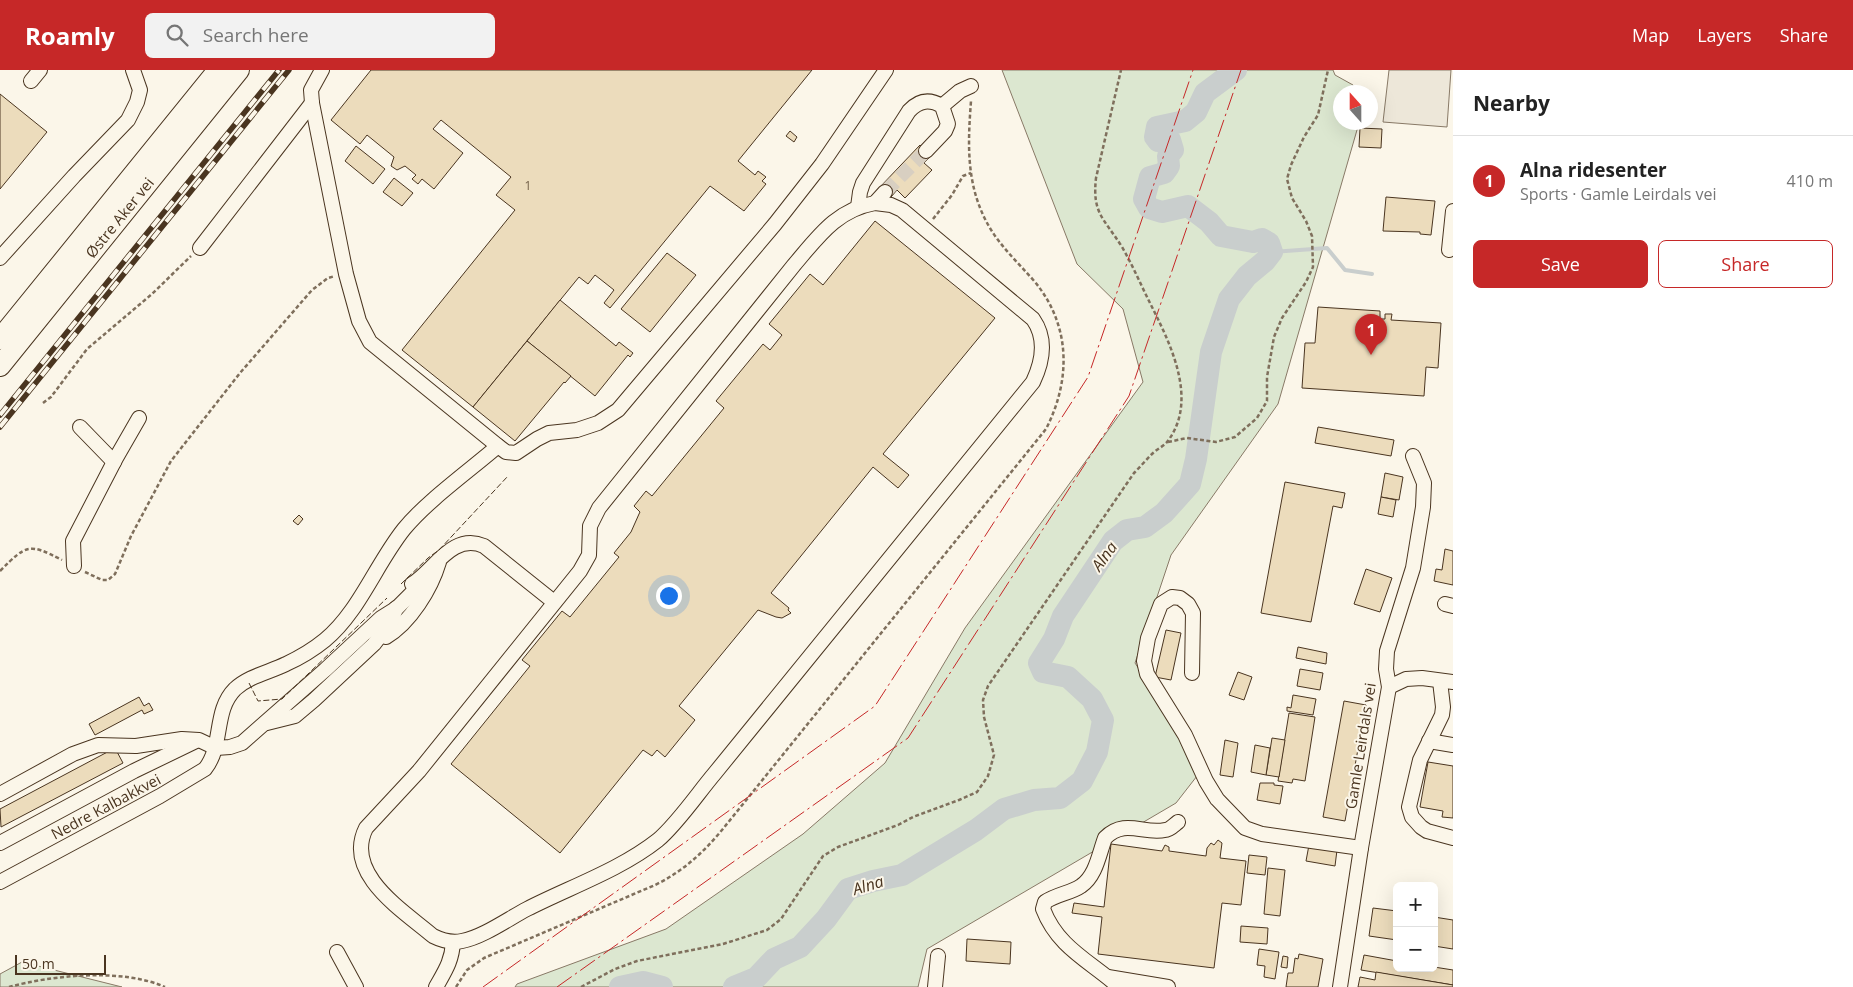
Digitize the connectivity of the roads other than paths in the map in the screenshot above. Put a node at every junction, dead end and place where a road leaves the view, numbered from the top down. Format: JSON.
{"nodes":[{"id":1,"x":133,"y":70,"type":"edge"},
{"id":2,"x":218,"y":70,"type":"edge"},
{"id":3,"x":240,"y":70,"type":"edge"},
{"id":4,"x":322,"y":70,"type":"edge"},
{"id":5,"x":886,"y":70,"type":"edge"},
{"id":6,"x":971,"y":86,"type":"road end"},
{"id":7,"x":312,"y":103,"type":"junction"},
{"id":8,"x":942,"y":106,"type":"junction"},
{"id":9,"x":926,"y":151,"type":"tunnel mouth"},
{"id":10,"x":885,"y":192,"type":"tunnel mouth"},
{"id":11,"x":875,"y":203,"type":"junction"},
{"id":12,"x":858,"y":207,"type":"junction"},
{"id":13,"x":1453,"y":211,"type":"edge"},
{"id":14,"x":200,"y":248,"type":"road end"},
{"id":15,"x":1448,"y":250,"type":"dead end"},
{"id":16,"x":0,"y":258,"type":"edge"},
{"id":17,"x":0,"y":339,"type":"edge"},
{"id":18,"x":0,"y":366,"type":"edge"},
{"id":19,"x":140,"y":418,"type":"dead end"},
{"id":20,"x":80,"y":427,"type":"dead end"},
{"id":21,"x":498,"y":446,"type":"junction"},
{"id":22,"x":1413,"y":456,"type":"dead end"},
{"id":23,"x":114,"y":462,"type":"junction"},
{"id":24,"x":440,"y":559,"type":"junction"},
{"id":25,"x":74,"y":566,"type":"road end"},
{"id":26,"x":418,"y":581,"type":"junction"},
{"id":27,"x":551,"y":600,"type":"junction"},
{"id":28,"x":397,"y":608,"type":"junction"},
{"id":29,"x":381,"y":618,"type":"junction"},
{"id":30,"x":374,"y":644,"type":"junction"},
{"id":31,"x":1192,"y":674,"type":"dead end"},
{"id":32,"x":1446,"y":681,"type":"edge"},
{"id":33,"x":1390,"y":687,"type":"junction"},
{"id":34,"x":264,"y":724,"type":"junction"},
{"id":35,"x":199,"y":740,"type":"junction"},
{"id":36,"x":1429,"y":741,"type":"junction"},
{"id":37,"x":1453,"y":745,"type":"edge"},
{"id":38,"x":216,"y":748,"type":"junction"},
{"id":39,"x":0,"y":794,"type":"edge"},
{"id":40,"x":1178,"y":822,"type":"dead end"},
{"id":41,"x":1453,"y":838,"type":"edge"},
{"id":42,"x":0,"y":843,"type":"edge"},
{"id":43,"x":1360,"y":848,"type":"junction"},
{"id":44,"x":0,"y":882,"type":"edge"},
{"id":45,"x":453,"y":942,"type":"junction"},
{"id":46,"x":337,"y":952,"type":"dead end"},
{"id":47,"x":938,"y":956,"type":"dead end"},
{"id":48,"x":1108,"y":977,"type":"junction"},
{"id":49,"x":356,"y":987,"type":"edge"},
{"id":50,"x":436,"y":987,"type":"edge"},
{"id":51,"x":935,"y":987,"type":"edge"},
{"id":52,"x":1119,"y":987,"type":"edge"},
{"id":53,"x":1168,"y":987,"type":"edge"},
{"id":54,"x":1340,"y":987,"type":"edge"}],
"edges":[{"from":1,"to":16,"type":"street"},
{"from":2,"to":17,"type":"highway","name":"Østre Aker vei"},
{"from":3,"to":18,"type":"highway","name":"Østre Aker vei"},
{"from":4,"to":7,"type":"street"},
{"from":5,"to":21,"type":"street"},
{"from":6,"to":8,"type":"street"},
{"from":7,"to":14,"type":"street"},
{"from":7,"to":21,"type":"street"},
{"from":8,"to":9,"type":"street"},
{"from":8,"to":12,"type":"street"},
{"from":10,"to":11,"type":"street"},
{"from":11,"to":12,"type":"street"},
{"from":11,"to":45,"type":"street"},
{"from":12,"to":27,"type":"street"},
{"from":13,"to":15,"type":"street"},
{"from":19,"to":23,"type":"street"},
{"from":20,"to":23,"type":"street"},
{"from":21,"to":38,"type":"street"},
{"from":22,"to":33,"type":"street","name":"Gamle Leirdals vei"},
{"from":23,"to":25,"type":"street"},
{"from":24,"to":26,"type":"street"},
{"from":24,"to":27,"type":"street"},
{"from":24,"to":30,"type":"street"},
{"from":26,"to":28,"type":"street"},
{"from":26,"to":29,"type":"street"},
{"from":27,"to":45,"type":"street"},
{"from":28,"to":29,"type":"street"},
{"from":28,"to":30,"type":"street"},
{"from":29,"to":34,"type":"street"},
{"from":30,"to":34,"type":"street"},
{"from":31,"to":43,"type":"street"},
{"from":32,"to":33,"type":"street"},
{"from":32,"to":36,"type":"street"},
{"from":33,"to":43,"type":"street","name":"Gamle Leirdals vei"},
{"from":34,"to":38,"type":"street"},
{"from":35,"to":38,"type":"street"},
{"from":35,"to":39,"type":"street"},
{"from":35,"to":42,"type":"street"},
{"from":36,"to":37,"type":"street"},
{"from":36,"to":41,"type":"street"},
{"from":38,"to":44,"type":"street","name":"Nedre Kalbakkvei"},
{"from":40,"to":48,"type":"street"},
{"from":43,"to":54,"type":"street","name":"Gamle Leirdals vei"},
{"from":45,"to":50,"type":"street"},
{"from":46,"to":49,"type":"street"},
{"from":47,"to":51,"type":"street"},
{"from":48,"to":52,"type":"street"},
{"from":48,"to":53,"type":"street"}]}
